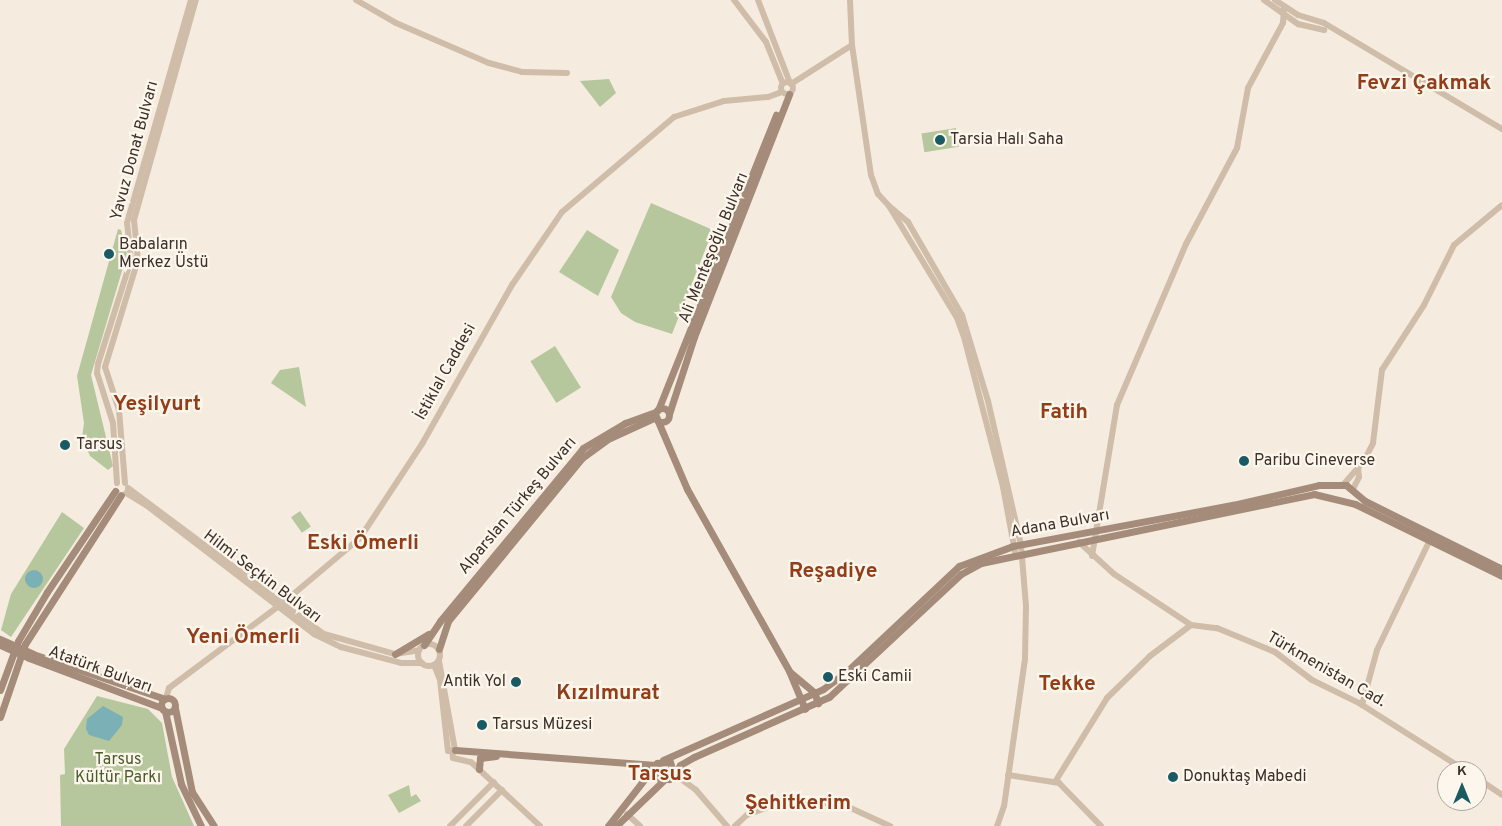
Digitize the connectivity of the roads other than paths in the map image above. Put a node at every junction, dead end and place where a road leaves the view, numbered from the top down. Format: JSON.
{"nodes":[{"id":1,"x":191,"y":0,"type":"edge"},
{"id":2,"x":196,"y":0,"type":"edge"},
{"id":3,"x":356,"y":0,"type":"edge"},
{"id":4,"x":734,"y":0,"type":"edge"},
{"id":5,"x":758,"y":0,"type":"edge"},
{"id":6,"x":850,"y":0,"type":"edge"},
{"id":7,"x":1264,"y":0,"type":"edge"},
{"id":8,"x":1275,"y":0,"type":"edge"},
{"id":9,"x":1284,"y":7,"type":"junction"},
{"id":10,"x":1283,"y":16,"type":"junction"},
{"id":11,"x":1324,"y":30,"type":"dead end"},
{"id":12,"x":766,"y":42,"type":"junction"},
{"id":13,"x":852,"y":45,"type":"junction"},
{"id":14,"x":778,"y":48,"type":"junction"},
{"id":15,"x":567,"y":73,"type":"dead end"},
{"id":16,"x":788,"y":89,"type":"junction"},
{"id":17,"x":1502,"y":129,"type":"edge"},
{"id":18,"x":1502,"y":205,"type":"edge"},
{"id":19,"x":669,"y":414,"type":"junction"},
{"id":20,"x":656,"y":415,"type":"junction"},
{"id":21,"x":665,"y":421,"type":"junction"},
{"id":22,"x":666,"y":442,"type":"junction"},
{"id":23,"x":1358,"y":468,"type":"junction"},
{"id":24,"x":1343,"y":485,"type":"junction"},
{"id":25,"x":122,"y":489,"type":"junction"},
{"id":26,"x":1353,"y":489,"type":"junction"},
{"id":27,"x":1338,"y":500,"type":"junction"},
{"id":28,"x":1349,"y":502,"type":"junction"},
{"id":29,"x":1094,"y":536,"type":"junction"},
{"id":30,"x":1430,"y":540,"type":"junction"},
{"id":31,"x":1079,"y":542,"type":"junction"},
{"id":32,"x":1017,"y":545,"type":"junction"},
{"id":33,"x":1018,"y":556,"type":"junction"},
{"id":34,"x":1092,"y":556,"type":"junction"},
{"id":35,"x":1502,"y":569,"type":"edge"},
{"id":36,"x":1502,"y":576,"type":"edge"},
{"id":37,"x":281,"y":604,"type":"junction"},
{"id":38,"x":1191,"y":625,"type":"junction"},
{"id":39,"x":430,"y":632,"type":"junction"},
{"id":40,"x":0,"y":638,"type":"edge"},
{"id":41,"x":21,"y":643,"type":"junction"},
{"id":42,"x":0,"y":645,"type":"edge"},
{"id":43,"x":421,"y":648,"type":"junction"},
{"id":44,"x":439,"y":650,"type":"junction"},
{"id":45,"x":395,"y":654,"type":"junction"},
{"id":46,"x":31,"y":656,"type":"junction"},
{"id":47,"x":422,"y":663,"type":"junction"},
{"id":48,"x":436,"y":663,"type":"junction"},
{"id":49,"x":789,"y":671,"type":"junction"},
{"id":50,"x":0,"y":690,"type":"edge"},
{"id":51,"x":814,"y":692,"type":"junction"},
{"id":52,"x":800,"y":698,"type":"junction"},
{"id":53,"x":165,"y":699,"type":"junction"},
{"id":54,"x":818,"y":703,"type":"junction"},
{"id":55,"x":1362,"y":705,"type":"junction"},
{"id":56,"x":175,"y":708,"type":"junction"},
{"id":57,"x":163,"y":709,"type":"junction"},
{"id":58,"x":805,"y":709,"type":"junction"},
{"id":59,"x":0,"y":718,"type":"edge"},
{"id":60,"x":453,"y":753,"type":"junction"},
{"id":61,"x":521,"y":754,"type":"junction"},
{"id":62,"x":663,"y":760,"type":"junction"},
{"id":63,"x":1450,"y":761,"type":"edge"},
{"id":64,"x":655,"y":765,"type":"junction"},
{"id":65,"x":480,"y":769,"type":"junction"},
{"id":66,"x":674,"y":774,"type":"junction"},
{"id":67,"x":1008,"y":775,"type":"junction"},
{"id":68,"x":664,"y":780,"type":"junction"},
{"id":69,"x":494,"y":782,"type":"junction"},
{"id":70,"x":1056,"y":782,"type":"junction"},
{"id":71,"x":1487,"y":785,"type":"edge"},
{"id":72,"x":502,"y":790,"type":"junction"},
{"id":73,"x":1502,"y":795,"type":"edge"},
{"id":74,"x":627,"y":814,"type":"junction"},
{"id":75,"x":199,"y":825,"type":"edge"},
{"id":76,"x":214,"y":826,"type":"edge"},
{"id":77,"x":450,"y":826,"type":"edge"},
{"id":78,"x":466,"y":826,"type":"edge"},
{"id":79,"x":540,"y":826,"type":"edge"},
{"id":80,"x":608,"y":826,"type":"edge"},
{"id":81,"x":616,"y":826,"type":"edge"},
{"id":82,"x":640,"y":826,"type":"edge"},
{"id":83,"x":727,"y":826,"type":"edge"},
{"id":84,"x":735,"y":826,"type":"edge"},
{"id":85,"x":890,"y":826,"type":"edge"},
{"id":86,"x":997,"y":826,"type":"edge"},
{"id":87,"x":1101,"y":826,"type":"edge"}],
"edges":[{"from":1,"to":25,"type":"street","name":"Yavuz Donat Bulvarı"},
{"from":2,"to":25,"type":"street","name":"Yavuz Donat Bulvarı"},
{"from":3,"to":15,"type":"street"},
{"from":4,"to":12,"type":"street"},
{"from":5,"to":14,"type":"street"},
{"from":6,"to":13,"type":"street"},
{"from":7,"to":10,"type":"street"},
{"from":8,"to":9,"type":"street"},
{"from":9,"to":10,"type":"street"},
{"from":9,"to":17,"type":"street"},
{"from":10,"to":11,"type":"street"},
{"from":10,"to":29,"type":"street"},
{"from":12,"to":14,"type":"street"},
{"from":12,"to":16,"type":"street"},
{"from":13,"to":16,"type":"street","name":"İstiklal Caddesi"},
{"from":13,"to":32,"type":"street"},
{"from":14,"to":16,"type":"street"},
{"from":16,"to":19,"type":"main road","name":"Ali Menteşoğlu Bulvarı"},
{"from":16,"to":20,"type":"main road","name":"Ali Menteşoğlu Bulvarı"},
{"from":16,"to":37,"type":"street","name":"İstiklal Caddesi"},
{"from":18,"to":23,"type":"street"},
{"from":19,"to":20,"type":"main road"},
{"from":19,"to":21,"type":"main road","name":"Ali Menteşoğlu Bulvarı"},
{"from":20,"to":21,"type":"main road"},
{"from":20,"to":22,"type":"main road"},
{"from":20,"to":39,"type":"main road","name":"Alparslan Türkeş Bulvarı"},
{"from":20,"to":44,"type":"main road","name":"Alparslan Türkeş Bulvarı"},
{"from":21,"to":22,"type":"main road"},
{"from":22,"to":49,"type":"main road"},
{"from":23,"to":24,"type":"street"},
{"from":23,"to":26,"type":"street"},
{"from":24,"to":26,"type":"main road","name":"Adana Bulvarı"},
{"from":24,"to":27,"type":"main road"},
{"from":24,"to":29,"type":"main road","name":"Adana Bulvarı"},
{"from":25,"to":37,"type":"street","name":"Hilmi Seçkin Bulvarı"},
{"from":25,"to":41,"type":"main road"},
{"from":25,"to":41,"type":"main road"},
{"from":26,"to":28,"type":"main road"},
{"from":26,"to":35,"type":"main road","name":"Adana Bulvarı"},
{"from":27,"to":28,"type":"main road","name":"Adana Bulvarı"},
{"from":27,"to":29,"type":"main road","name":"Adana Bulvarı"},
{"from":28,"to":30,"type":"main road","name":"Adana Bulvarı"},
{"from":29,"to":31,"type":"main road","name":"Adana Bulvarı"},
{"from":29,"to":32,"type":"main road","name":"Adana Bulvarı"},
{"from":29,"to":34,"type":"street"},
{"from":30,"to":36,"type":"main road","name":"Adana Bulvarı"},
{"from":30,"to":55,"type":"street"},
{"from":31,"to":33,"type":"main road","name":"Adana Bulvarı"},
{"from":31,"to":34,"type":"street","name":"Türkmenistan Cad."},
{"from":32,"to":33,"type":"street"},
{"from":32,"to":51,"type":"main road","name":"Adana Bulvarı"},
{"from":33,"to":54,"type":"main road","name":"Adana Bulvarı"},
{"from":33,"to":67,"type":"street"},
{"from":34,"to":38,"type":"street","name":"Türkmenistan Cad."},
{"from":37,"to":45,"type":"street","name":"Hilmi Seçkin Bulvarı"},
{"from":37,"to":47,"type":"street","name":"Hilmi Seçkin Bulvarı"},
{"from":37,"to":53,"type":"street","name":"İstiklal Caddesi"},
{"from":38,"to":55,"type":"street","name":"Türkmenistan Cad."},
{"from":38,"to":70,"type":"street"},
{"from":39,"to":43,"type":"main road","name":"Alparslan Türkeş Bulvarı"},
{"from":39,"to":45,"type":"main road"},
{"from":40,"to":46,"type":"main road","bridge":true},
{"from":41,"to":50,"type":"main road"},
{"from":41,"to":59,"type":"main road"},
{"from":42,"to":46,"type":"main road","bridge":true},
{"from":43,"to":44,"type":"street"},
{"from":43,"to":45,"type":"street","name":"Hilmi Seçkin Bulvarı"},
{"from":43,"to":47,"type":"street"},
{"from":44,"to":48,"type":"street"},
{"from":46,"to":53,"type":"main road","name":"Atatürk Bulvarı"},
{"from":46,"to":57,"type":"main road","name":"Atatürk Bulvarı"},
{"from":47,"to":48,"type":"street","name":"Hilmi Seçkin Bulvarı"},
{"from":48,"to":60,"type":"street"},
{"from":49,"to":51,"type":"main road"},
{"from":49,"to":52,"type":"main road"},
{"from":51,"to":52,"type":"main road","name":"Adana Bulvarı"},
{"from":51,"to":54,"type":"main road"},
{"from":52,"to":58,"type":"main road"},
{"from":52,"to":62,"type":"main road","name":"Adana Bulvarı"},
{"from":53,"to":56,"type":"main road"},
{"from":53,"to":57,"type":"main road"},
{"from":54,"to":58,"type":"main road","name":"Adana Bulvarı"},
{"from":55,"to":63,"type":"street","name":"Türkmenistan Cad."},
{"from":56,"to":57,"type":"main road"},
{"from":56,"to":76,"type":"main road"},
{"from":57,"to":75,"type":"main road"},
{"from":58,"to":66,"type":"main road","name":"Adana Bulvarı"},
{"from":60,"to":61,"type":"main road"},
{"from":60,"to":65,"type":"street"},
{"from":61,"to":64,"type":"main road"},
{"from":61,"to":65,"type":"main road"},
{"from":62,"to":64,"type":"main road"},
{"from":62,"to":66,"type":"main road"},
{"from":64,"to":68,"type":"main road"},
{"from":64,"to":80,"type":"main road"},
{"from":65,"to":69,"type":"street"},
{"from":66,"to":68,"type":"main road"},
{"from":66,"to":83,"type":"street"},
{"from":67,"to":70,"type":"street"},
{"from":67,"to":86,"type":"street"},
{"from":68,"to":74,"type":"main road"},
{"from":69,"to":72,"type":"street"},
{"from":69,"to":77,"type":"street"},
{"from":70,"to":87,"type":"street"},
{"from":71,"to":73,"type":"street"},
{"from":72,"to":78,"type":"street"},
{"from":72,"to":79,"type":"street"},
{"from":74,"to":81,"type":"main road"},
{"from":74,"to":82,"type":"street"},
{"from":84,"to":85,"type":"street"}]}
